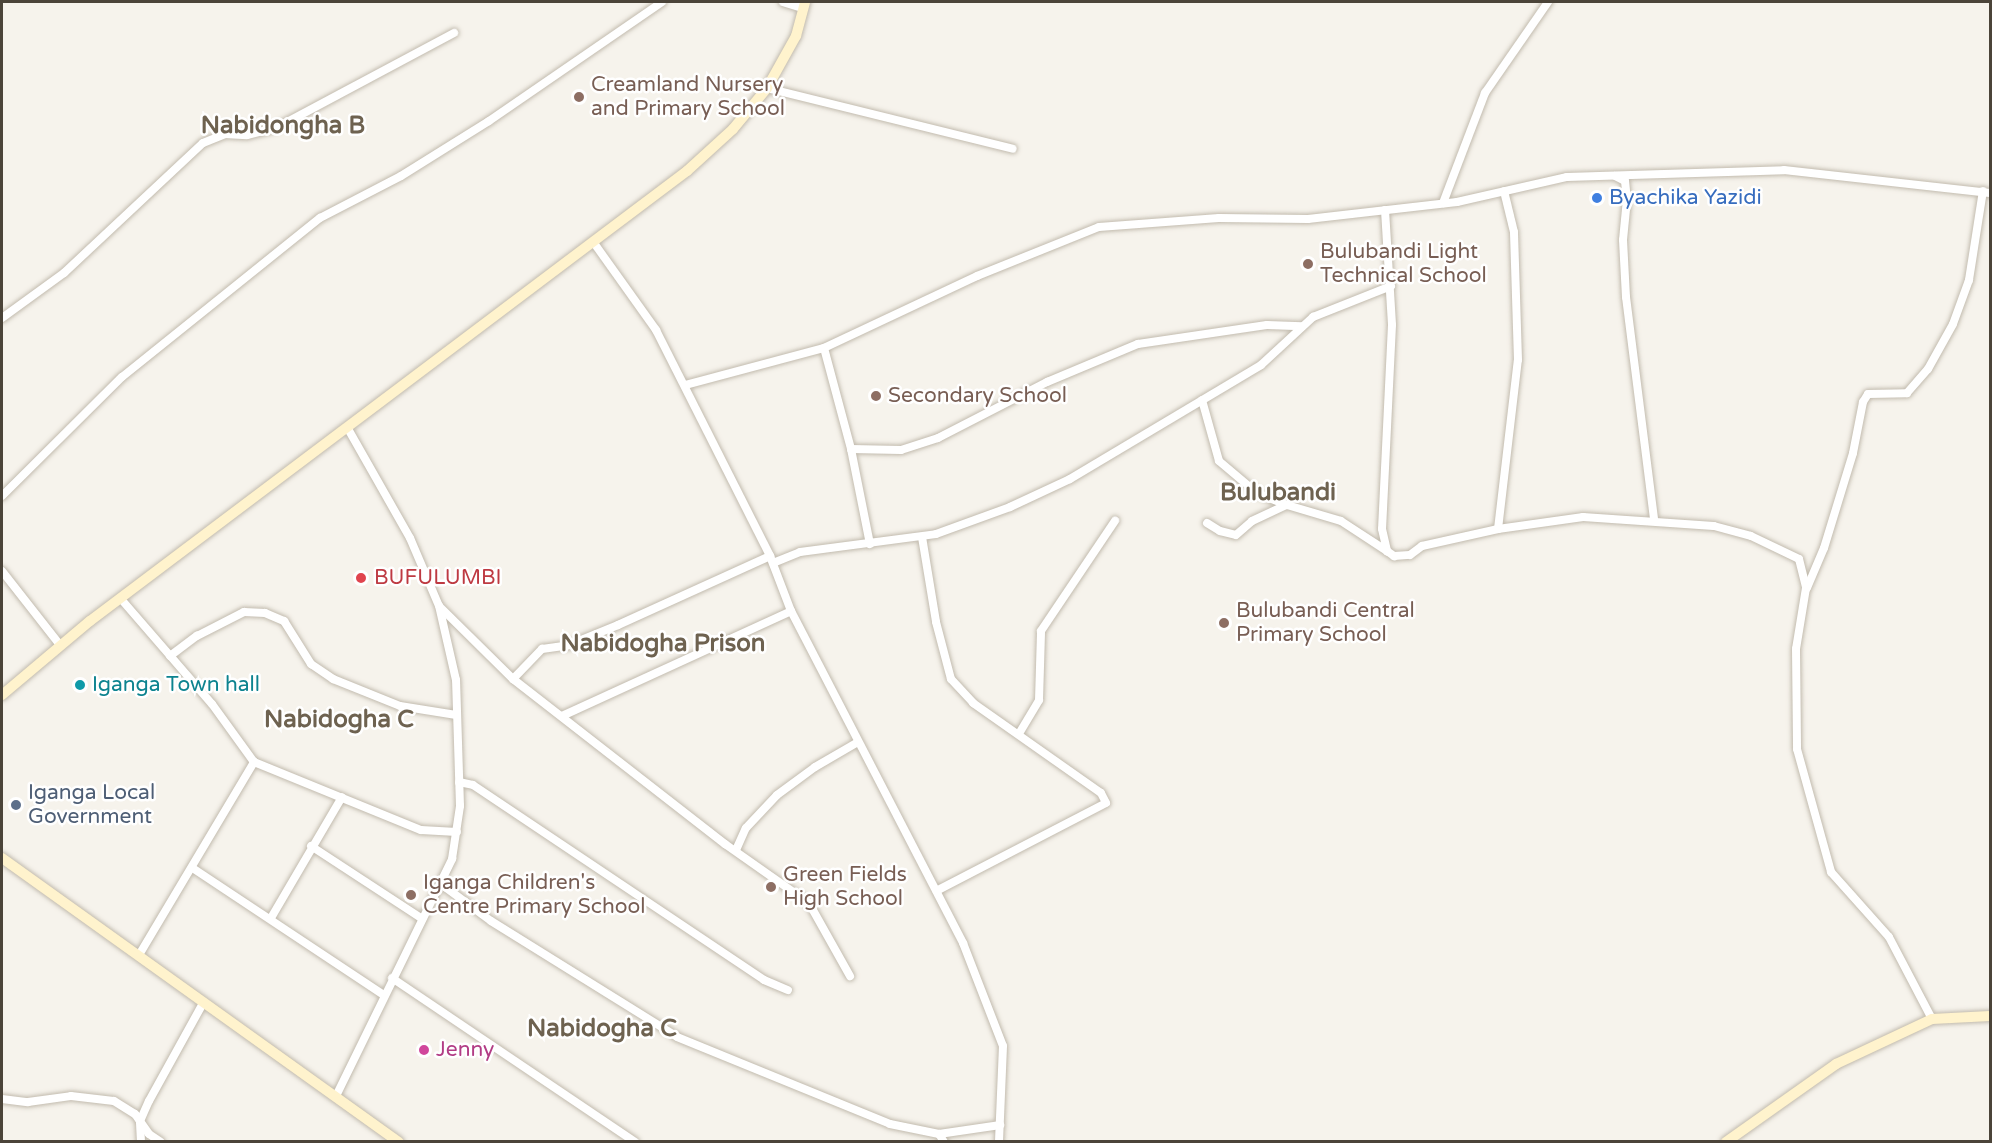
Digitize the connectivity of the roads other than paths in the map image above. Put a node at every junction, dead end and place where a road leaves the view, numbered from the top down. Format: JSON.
{"nodes":[{"id":1,"x":662,"y":2,"type":"edge"},
{"id":2,"x":783,"y":2,"type":"edge"},
{"id":3,"x":1548,"y":2,"type":"edge"},
{"id":4,"x":804,"y":5,"type":"edge"},
{"id":5,"x":454,"y":33,"type":"dead end"},
{"id":6,"x":767,"y":88,"type":"junction"},
{"id":7,"x":1012,"y":149,"type":"dead end"},
{"id":8,"x":1613,"y":176,"type":"junction"},
{"id":9,"x":1504,"y":191,"type":"junction"},
{"id":10,"x":1987,"y":192,"type":"edge"},
{"id":11,"x":1443,"y":203,"type":"junction"},
{"id":12,"x":1384,"y":210,"type":"junction"},
{"id":13,"x":594,"y":243,"type":"junction"},
{"id":14,"x":1392,"y":286,"type":"junction"},
{"id":15,"x":2,"y":318,"type":"edge"},
{"id":16,"x":1302,"y":326,"type":"junction"},
{"id":17,"x":824,"y":348,"type":"junction"},
{"id":18,"x":685,"y":385,"type":"junction"},
{"id":19,"x":1202,"y":400,"type":"junction"},
{"id":20,"x":348,"y":429,"type":"junction"},
{"id":21,"x":851,"y":449,"type":"junction"},
{"id":22,"x":2,"y":496,"type":"edge"},
{"id":23,"x":1287,"y":506,"type":"junction"},
{"id":24,"x":1114,"y":520,"type":"dead end"},
{"id":25,"x":1654,"y":520,"type":"junction"},
{"id":26,"x":1207,"y":523,"type":"dead end"},
{"id":27,"x":1498,"y":529,"type":"junction"},
{"id":28,"x":922,"y":537,"type":"junction"},
{"id":29,"x":870,"y":544,"type":"junction"},
{"id":30,"x":1387,"y":551,"type":"junction"},
{"id":31,"x":771,"y":560,"type":"junction"},
{"id":32,"x":2,"y":570,"type":"edge"},
{"id":33,"x":1806,"y":588,"type":"junction"},
{"id":34,"x":121,"y":599,"type":"junction"},
{"id":35,"x":439,"y":606,"type":"junction"},
{"id":36,"x":791,"y":611,"type":"junction"},
{"id":37,"x":60,"y":645,"type":"junction"},
{"id":38,"x":170,"y":656,"type":"junction"},
{"id":39,"x":513,"y":679,"type":"junction"},
{"id":40,"x":2,"y":695,"type":"edge"},
{"id":41,"x":456,"y":715,"type":"junction"},
{"id":42,"x":562,"y":716,"type":"junction"},
{"id":43,"x":1020,"y":732,"type":"junction"},
{"id":44,"x":858,"y":742,"type":"junction"},
{"id":45,"x":254,"y":762,"type":"junction"},
{"id":46,"x":459,"y":782,"type":"junction"},
{"id":47,"x":342,"y":796,"type":"junction"},
{"id":48,"x":457,"y":832,"type":"junction"},
{"id":49,"x":311,"y":846,"type":"junction"},
{"id":50,"x":736,"y":850,"type":"junction"},
{"id":51,"x":2,"y":858,"type":"edge"},
{"id":52,"x":194,"y":868,"type":"junction"},
{"id":53,"x":441,"y":884,"type":"junction"},
{"id":54,"x":936,"y":891,"type":"junction"},
{"id":55,"x":271,"y":918,"type":"junction"},
{"id":56,"x":421,"y":918,"type":"junction"},
{"id":57,"x":139,"y":956,"type":"junction"},
{"id":58,"x":850,"y":976,"type":"dead end"},
{"id":59,"x":392,"y":978,"type":"junction"},
{"id":60,"x":788,"y":990,"type":"dead end"},
{"id":61,"x":384,"y":995,"type":"junction"},
{"id":62,"x":203,"y":1003,"type":"junction"},
{"id":63,"x":1990,"y":1016,"type":"edge"},
{"id":64,"x":1932,"y":1019,"type":"junction"},
{"id":65,"x":337,"y":1094,"type":"junction"},
{"id":66,"x":2,"y":1099,"type":"edge"},
{"id":67,"x":141,"y":1121,"type":"junction"},
{"id":68,"x":1000,"y":1125,"type":"junction"},
{"id":69,"x":939,"y":1134,"type":"junction"},
{"id":70,"x":141,"y":1142,"type":"edge"},
{"id":71,"x":161,"y":1142,"type":"edge"},
{"id":72,"x":399,"y":1142,"type":"edge"},
{"id":73,"x":635,"y":1142,"type":"edge"},
{"id":74,"x":945,"y":1142,"type":"edge"},
{"id":75,"x":999,"y":1142,"type":"edge"},
{"id":76,"x":1726,"y":1142,"type":"edge"}],
"edges":[{"from":1,"to":22,"type":"street"},
{"from":2,"to":4,"type":"street"},
{"from":3,"to":11,"type":"street"},
{"from":4,"to":6,"type":"main road"},
{"from":5,"to":15,"type":"street"},
{"from":6,"to":7,"type":"street"},
{"from":6,"to":13,"type":"main road"},
{"from":8,"to":9,"type":"street"},
{"from":8,"to":10,"type":"street"},
{"from":8,"to":25,"type":"street"},
{"from":9,"to":11,"type":"street"},
{"from":9,"to":27,"type":"street"},
{"from":10,"to":33,"type":"street"},
{"from":11,"to":12,"type":"street"},
{"from":12,"to":14,"type":"street"},
{"from":12,"to":17,"type":"street"},
{"from":13,"to":18,"type":"street"},
{"from":13,"to":20,"type":"main road"},
{"from":14,"to":16,"type":"street"},
{"from":14,"to":30,"type":"street"},
{"from":16,"to":19,"type":"street"},
{"from":16,"to":21,"type":"street"},
{"from":17,"to":18,"type":"street"},
{"from":17,"to":21,"type":"street"},
{"from":18,"to":31,"type":"street"},
{"from":19,"to":23,"type":"street"},
{"from":19,"to":28,"type":"street"},
{"from":20,"to":34,"type":"main road"},
{"from":20,"to":35,"type":"street"},
{"from":21,"to":29,"type":"street"},
{"from":23,"to":26,"type":"street"},
{"from":23,"to":30,"type":"street"},
{"from":24,"to":43,"type":"street"},
{"from":25,"to":27,"type":"street"},
{"from":25,"to":33,"type":"street"},
{"from":27,"to":30,"type":"street"},
{"from":28,"to":29,"type":"street"},
{"from":28,"to":43,"type":"street"},
{"from":29,"to":31,"type":"street"},
{"from":31,"to":36,"type":"street"},
{"from":31,"to":39,"type":"street"},
{"from":32,"to":37,"type":"street"},
{"from":33,"to":64,"type":"street"},
{"from":34,"to":37,"type":"main road"},
{"from":34,"to":38,"type":"street"},
{"from":35,"to":39,"type":"street"},
{"from":35,"to":41,"type":"street"},
{"from":36,"to":42,"type":"street"},
{"from":36,"to":44,"type":"street"},
{"from":37,"to":40,"type":"main road"},
{"from":38,"to":41,"type":"street"},
{"from":38,"to":45,"type":"street"},
{"from":39,"to":42,"type":"street"},
{"from":41,"to":46,"type":"street"},
{"from":42,"to":50,"type":"street"},
{"from":43,"to":54,"type":"street"},
{"from":44,"to":50,"type":"street"},
{"from":44,"to":54,"type":"street"},
{"from":45,"to":47,"type":"street"},
{"from":45,"to":52,"type":"street"},
{"from":46,"to":48,"type":"street"},
{"from":46,"to":60,"type":"street"},
{"from":47,"to":48,"type":"street"},
{"from":47,"to":49,"type":"street"},
{"from":48,"to":53,"type":"street"},
{"from":49,"to":55,"type":"street"},
{"from":49,"to":56,"type":"street"},
{"from":50,"to":58,"type":"street"},
{"from":51,"to":57,"type":"main road"},
{"from":52,"to":55,"type":"street"},
{"from":52,"to":57,"type":"street"},
{"from":53,"to":56,"type":"street"},
{"from":53,"to":69,"type":"street"},
{"from":54,"to":68,"type":"street"},
{"from":55,"to":61,"type":"street"},
{"from":56,"to":59,"type":"street"},
{"from":57,"to":62,"type":"main road"},
{"from":59,"to":61,"type":"street"},
{"from":59,"to":73,"type":"street"},
{"from":61,"to":65,"type":"street"},
{"from":62,"to":65,"type":"main road"},
{"from":62,"to":67,"type":"street"},
{"from":63,"to":64,"type":"main road"},
{"from":64,"to":76,"type":"main road"},
{"from":65,"to":72,"type":"main road"},
{"from":66,"to":67,"type":"street"},
{"from":67,"to":70,"type":"street"},
{"from":67,"to":71,"type":"street"},
{"from":68,"to":69,"type":"street"},
{"from":68,"to":75,"type":"street"},
{"from":69,"to":74,"type":"street"}]}
